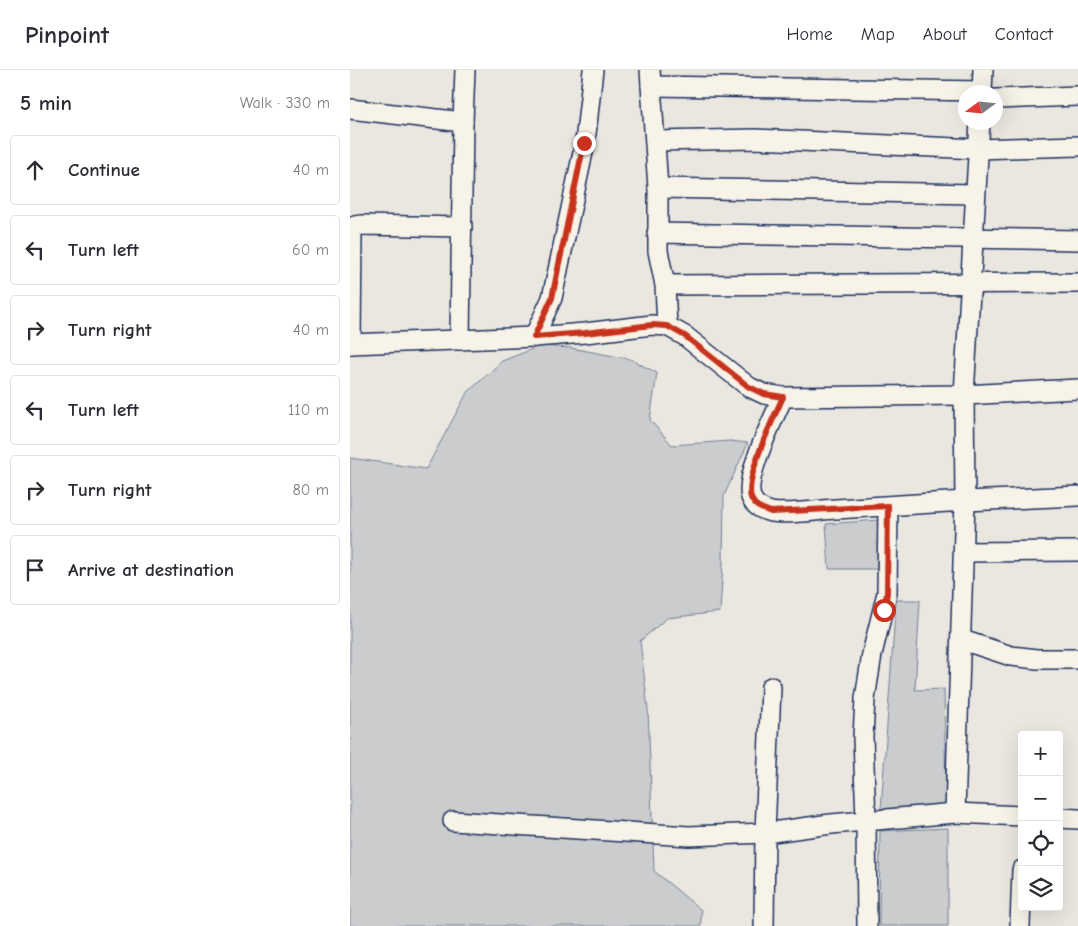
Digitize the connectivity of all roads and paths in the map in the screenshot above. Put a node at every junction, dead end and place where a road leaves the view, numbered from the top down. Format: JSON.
{"nodes":[{"id":1,"x":465,"y":70,"type":"edge"},
{"id":2,"x":593,"y":70,"type":"edge"},
{"id":3,"x":983,"y":70,"type":"edge"},
{"id":4,"x":650,"y":78,"type":"edge"},
{"id":5,"x":985,"y":85,"type":"edge"},
{"id":6,"x":958,"y":93,"type":"edge"},
{"id":7,"x":1003,"y":94,"type":"edge"},
{"id":8,"x":1078,"y":96,"type":"edge"},
{"id":9,"x":350,"y":109,"type":"edge"},
{"id":10,"x":463,"y":122,"type":"junction"},
{"id":11,"x":979,"y":130,"type":"edge"},
{"id":12,"x":655,"y":141,"type":"junction"},
{"id":13,"x":1078,"y":146,"type":"edge"},
{"id":14,"x":978,"y":149,"type":"junction"},
{"id":15,"x":658,"y":188,"type":"junction"},
{"id":16,"x":976,"y":194,"type":"junction"},
{"id":17,"x":462,"y":227,"type":"junction"},
{"id":18,"x":657,"y":232,"type":"junction"},
{"id":19,"x":972,"y":238,"type":"junction"},
{"id":20,"x":1078,"y":240,"type":"edge"},
{"id":21,"x":1078,"y":283,"type":"edge"},
{"id":22,"x":970,"y":284,"type":"junction"},
{"id":23,"x":665,"y":285,"type":"junction"},
{"id":24,"x":667,"y":326,"type":"junction"},
{"id":25,"x":534,"y":337,"type":"junction"},
{"id":26,"x":460,"y":340,"type":"junction"},
{"id":27,"x":350,"y":344,"type":"edge"},
{"id":28,"x":1078,"y":389,"type":"edge"},
{"id":29,"x":964,"y":394,"type":"junction"},
{"id":30,"x":783,"y":397,"type":"junction"},
{"id":31,"x":1078,"y":496,"type":"edge"},
{"id":32,"x":965,"y":501,"type":"junction"},
{"id":33,"x":888,"y":506,"type":"junction"},
{"id":34,"x":1078,"y":551,"type":"edge"},
{"id":35,"x":964,"y":552,"type":"junction"},
{"id":36,"x":962,"y":640,"type":"junction"},
{"id":37,"x":1078,"y":659,"type":"edge"},
{"id":38,"x":771,"y":687,"type":"dead end"},
{"id":39,"x":955,"y":813,"type":"junction"},
{"id":40,"x":1018,"y":816,"type":"edge"},
{"id":41,"x":1063,"y":818,"type":"edge"},
{"id":42,"x":1078,"y":819,"type":"edge"},
{"id":43,"x":453,"y":821,"type":"dead end"},
{"id":44,"x":866,"y":821,"type":"junction"},
{"id":45,"x":765,"y":833,"type":"junction"},
{"id":46,"x":1021,"y":911,"type":"edge"},
{"id":47,"x":764,"y":926,"type":"edge"},
{"id":48,"x":867,"y":926,"type":"edge"},
{"id":49,"x":1020,"y":926,"type":"edge"}],
"edges":[{"from":1,"to":10,"type":"street"},
{"from":2,"to":25,"type":"street"},
{"from":3,"to":5,"type":"street"},
{"from":4,"to":6,"type":"street"},
{"from":4,"to":12,"type":"street"},
{"from":7,"to":8,"type":"street"},
{"from":9,"to":10,"type":"street"},
{"from":10,"to":17,"type":"street"},
{"from":11,"to":14,"type":"street"},
{"from":12,"to":14,"type":"street"},
{"from":12,"to":15,"type":"street"},
{"from":13,"to":14,"type":"street"},
{"from":14,"to":16,"type":"street"},
{"from":15,"to":16,"type":"street"},
{"from":15,"to":18,"type":"street"},
{"from":16,"to":19,"type":"street"},
{"from":17,"to":26,"type":"street"},
{"from":17,"to":27,"type":"street"},
{"from":18,"to":19,"type":"street"},
{"from":18,"to":23,"type":"street"},
{"from":19,"to":20,"type":"street"},
{"from":19,"to":22,"type":"street"},
{"from":21,"to":22,"type":"street"},
{"from":22,"to":23,"type":"street"},
{"from":22,"to":29,"type":"street"},
{"from":23,"to":24,"type":"street"},
{"from":24,"to":25,"type":"street"},
{"from":24,"to":30,"type":"street"},
{"from":25,"to":26,"type":"street"},
{"from":26,"to":27,"type":"street"},
{"from":28,"to":29,"type":"street"},
{"from":29,"to":30,"type":"street"},
{"from":29,"to":32,"type":"street"},
{"from":30,"to":33,"type":"street"},
{"from":31,"to":32,"type":"street"},
{"from":32,"to":33,"type":"street"},
{"from":32,"to":35,"type":"street"},
{"from":33,"to":44,"type":"street"},
{"from":34,"to":35,"type":"street"},
{"from":35,"to":36,"type":"street"},
{"from":36,"to":37,"type":"street"},
{"from":36,"to":39,"type":"street"},
{"from":38,"to":45,"type":"street"},
{"from":39,"to":40,"type":"street"},
{"from":39,"to":44,"type":"street"},
{"from":41,"to":42,"type":"street"},
{"from":43,"to":45,"type":"street"},
{"from":44,"to":45,"type":"street"},
{"from":44,"to":48,"type":"street"},
{"from":45,"to":47,"type":"street"},
{"from":46,"to":49,"type":"street"}]}
